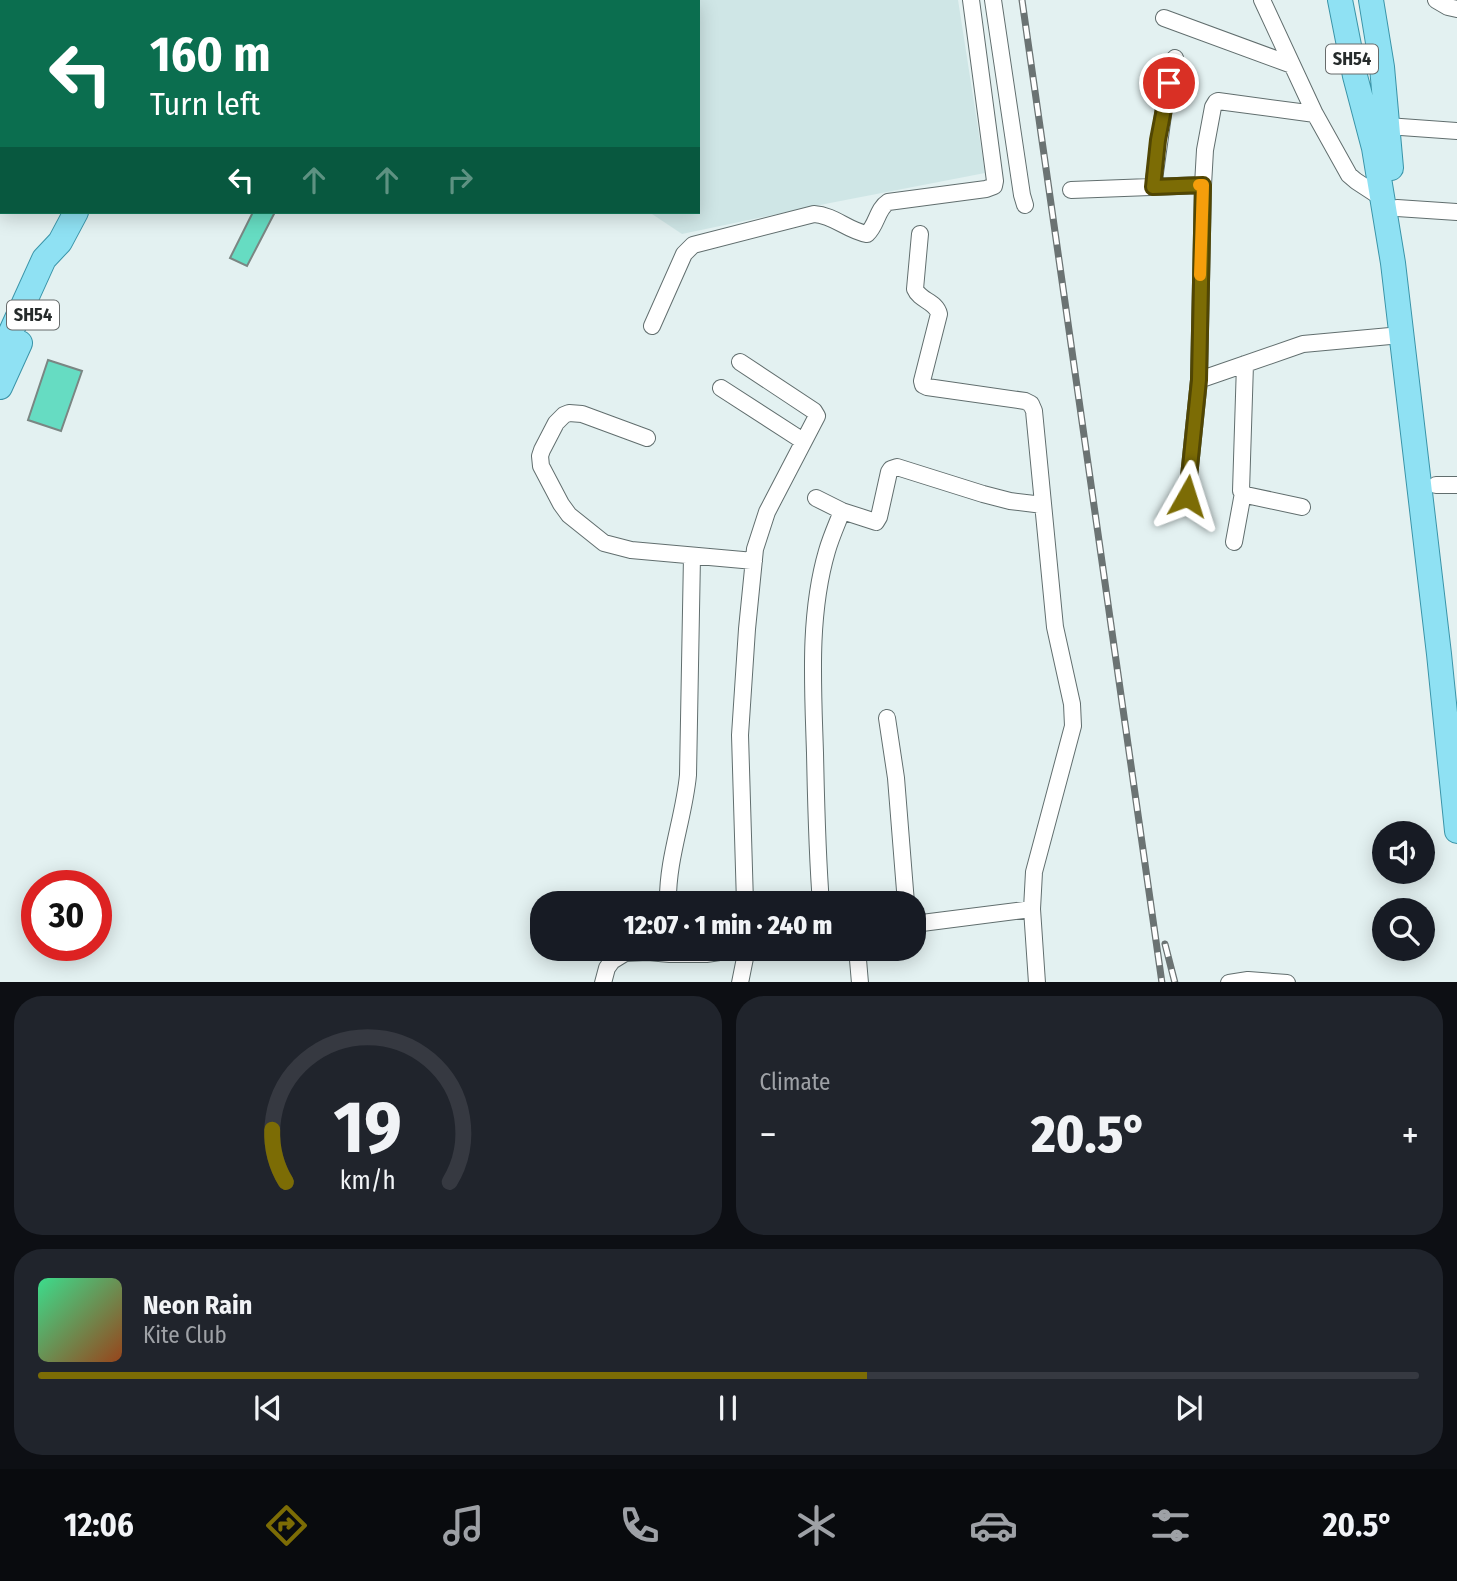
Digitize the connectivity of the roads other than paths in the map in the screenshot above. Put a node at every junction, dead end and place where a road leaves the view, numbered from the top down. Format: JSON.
{"nodes":[{"id":1,"x":971,"y":0,"type":"edge"},
{"id":2,"x":993,"y":0,"type":"edge"},
{"id":3,"x":1262,"y":0,"type":"edge"},
{"id":4,"x":1340,"y":0,"type":"edge"},
{"id":5,"x":1355,"y":0,"type":"edge"},
{"id":6,"x":1371,"y":0,"type":"edge"},
{"id":7,"x":1436,"y":0,"type":"edge"},
{"id":8,"x":1457,"y":9,"type":"edge"},
{"id":9,"x":1164,"y":18,"type":"dead end"},
{"id":10,"x":1175,"y":58,"type":"dead end"},
{"id":11,"x":1292,"y":65,"type":"junction"},
{"id":12,"x":1378,"y":113,"type":"junction"},
{"id":13,"x":1315,"y":114,"type":"junction"},
{"id":14,"x":1457,"y":131,"type":"edge"},
{"id":15,"x":1203,"y":185,"type":"junction"},
{"id":16,"x":1153,"y":187,"type":"junction"},
{"id":17,"x":1071,"y":190,"type":"dead end"},
{"id":18,"x":1390,"y":203,"type":"junction"},
{"id":19,"x":1025,"y":205,"type":"dead end"},
{"id":20,"x":1457,"y":212,"type":"edge"},
{"id":21,"x":75,"y":214,"type":"edge"},
{"id":22,"x":920,"y":234,"type":"dead end"},
{"id":23,"x":60,"y":242,"type":"junction"},
{"id":24,"x":652,"y":326,"type":"dead end"},
{"id":25,"x":1402,"y":335,"type":"junction"},
{"id":26,"x":0,"y":356,"type":"edge"},
{"id":27,"x":740,"y":362,"type":"dead end"},
{"id":28,"x":1245,"y":364,"type":"junction"},
{"id":29,"x":1199,"y":380,"type":"junction"},
{"id":30,"x":0,"y":387,"type":"edge"},
{"id":31,"x":721,"y":388,"type":"dead end"},
{"id":32,"x":647,"y":438,"type":"dead end"},
{"id":33,"x":803,"y":441,"type":"junction"},
{"id":34,"x":1447,"y":485,"type":"edge"},
{"id":35,"x":1243,"y":493,"type":"junction"},
{"id":36,"x":1187,"y":496,"type":"dead end"},
{"id":37,"x":816,"y":498,"type":"dead end"},
{"id":38,"x":1043,"y":505,"type":"junction"},
{"id":39,"x":1302,"y":507,"type":"dead end"},
{"id":40,"x":842,"y":511,"type":"junction"},
{"id":41,"x":1234,"y":542,"type":"dead end"},
{"id":42,"x":692,"y":556,"type":"junction"},
{"id":43,"x":754,"y":561,"type":"junction"},
{"id":44,"x":1457,"y":686,"type":"edge"},
{"id":45,"x":887,"y":718,"type":"dead end"},
{"id":46,"x":1457,"y":831,"type":"edge"},
{"id":47,"x":669,"y":891,"type":"edge"},
{"id":48,"x":745,"y":891,"type":"edge"},
{"id":49,"x":820,"y":891,"type":"edge"},
{"id":50,"x":905,"y":891,"type":"edge"},
{"id":51,"x":1032,"y":909,"type":"junction"},
{"id":52,"x":926,"y":922,"type":"edge"},
{"id":53,"x":611,"y":961,"type":"edge"},
{"id":54,"x":744,"y":961,"type":"edge"},
{"id":55,"x":858,"y":961,"type":"edge"},
{"id":56,"x":603,"y":982,"type":"edge"},
{"id":57,"x":740,"y":982,"type":"edge"},
{"id":58,"x":860,"y":982,"type":"edge"},
{"id":59,"x":1037,"y":982,"type":"edge"},
{"id":60,"x":1229,"y":982,"type":"edge"},
{"id":61,"x":1287,"y":982,"type":"edge"}],
"edges":[{"from":1,"to":24,"type":"street"},
{"from":2,"to":19,"type":"street"},
{"from":3,"to":11,"type":"street"},
{"from":4,"to":12,"type":"main road","number":"SH54"},
{"from":5,"to":12,"type":"main road","number":"SH54"},
{"from":6,"to":12,"type":"main road","number":"SH54"},
{"from":7,"to":8,"type":"street"},
{"from":9,"to":11,"type":"street"},
{"from":10,"to":16,"type":"street"},
{"from":11,"to":13,"type":"street"},
{"from":12,"to":14,"type":"street"},
{"from":12,"to":18,"type":"main road"},
{"from":13,"to":15,"type":"street"},
{"from":13,"to":18,"type":"street"},
{"from":15,"to":16,"type":"street"},
{"from":15,"to":29,"type":"street"},
{"from":16,"to":17,"type":"street"},
{"from":18,"to":20,"type":"street"},
{"from":18,"to":25,"type":"main road"},
{"from":18,"to":34,"type":"main road"},
{"from":21,"to":23,"type":"main road","number":"SH54"},
{"from":22,"to":38,"type":"street"},
{"from":23,"to":26,"type":"main road","number":"SH54"},
{"from":23,"to":30,"type":"main road","number":"SH54"},
{"from":25,"to":28,"type":"street"},
{"from":25,"to":46,"type":"main road"},
{"from":27,"to":33,"type":"street"},
{"from":28,"to":29,"type":"street"},
{"from":28,"to":35,"type":"street"},
{"from":29,"to":36,"type":"street"},
{"from":31,"to":33,"type":"street"},
{"from":32,"to":42,"type":"street"},
{"from":33,"to":43,"type":"street"},
{"from":34,"to":44,"type":"main road"},
{"from":35,"to":39,"type":"street"},
{"from":35,"to":41,"type":"street"},
{"from":37,"to":40,"type":"street"},
{"from":38,"to":40,"type":"street"},
{"from":38,"to":51,"type":"street"},
{"from":40,"to":49,"type":"street"},
{"from":42,"to":43,"type":"street"},
{"from":42,"to":47,"type":"street"},
{"from":43,"to":48,"type":"street"},
{"from":45,"to":50,"type":"street"},
{"from":51,"to":52,"type":"street"},
{"from":51,"to":59,"type":"street"},
{"from":53,"to":56,"type":"street"},
{"from":54,"to":57,"type":"street"},
{"from":55,"to":58,"type":"street"},
{"from":60,"to":61,"type":"street"}]}
